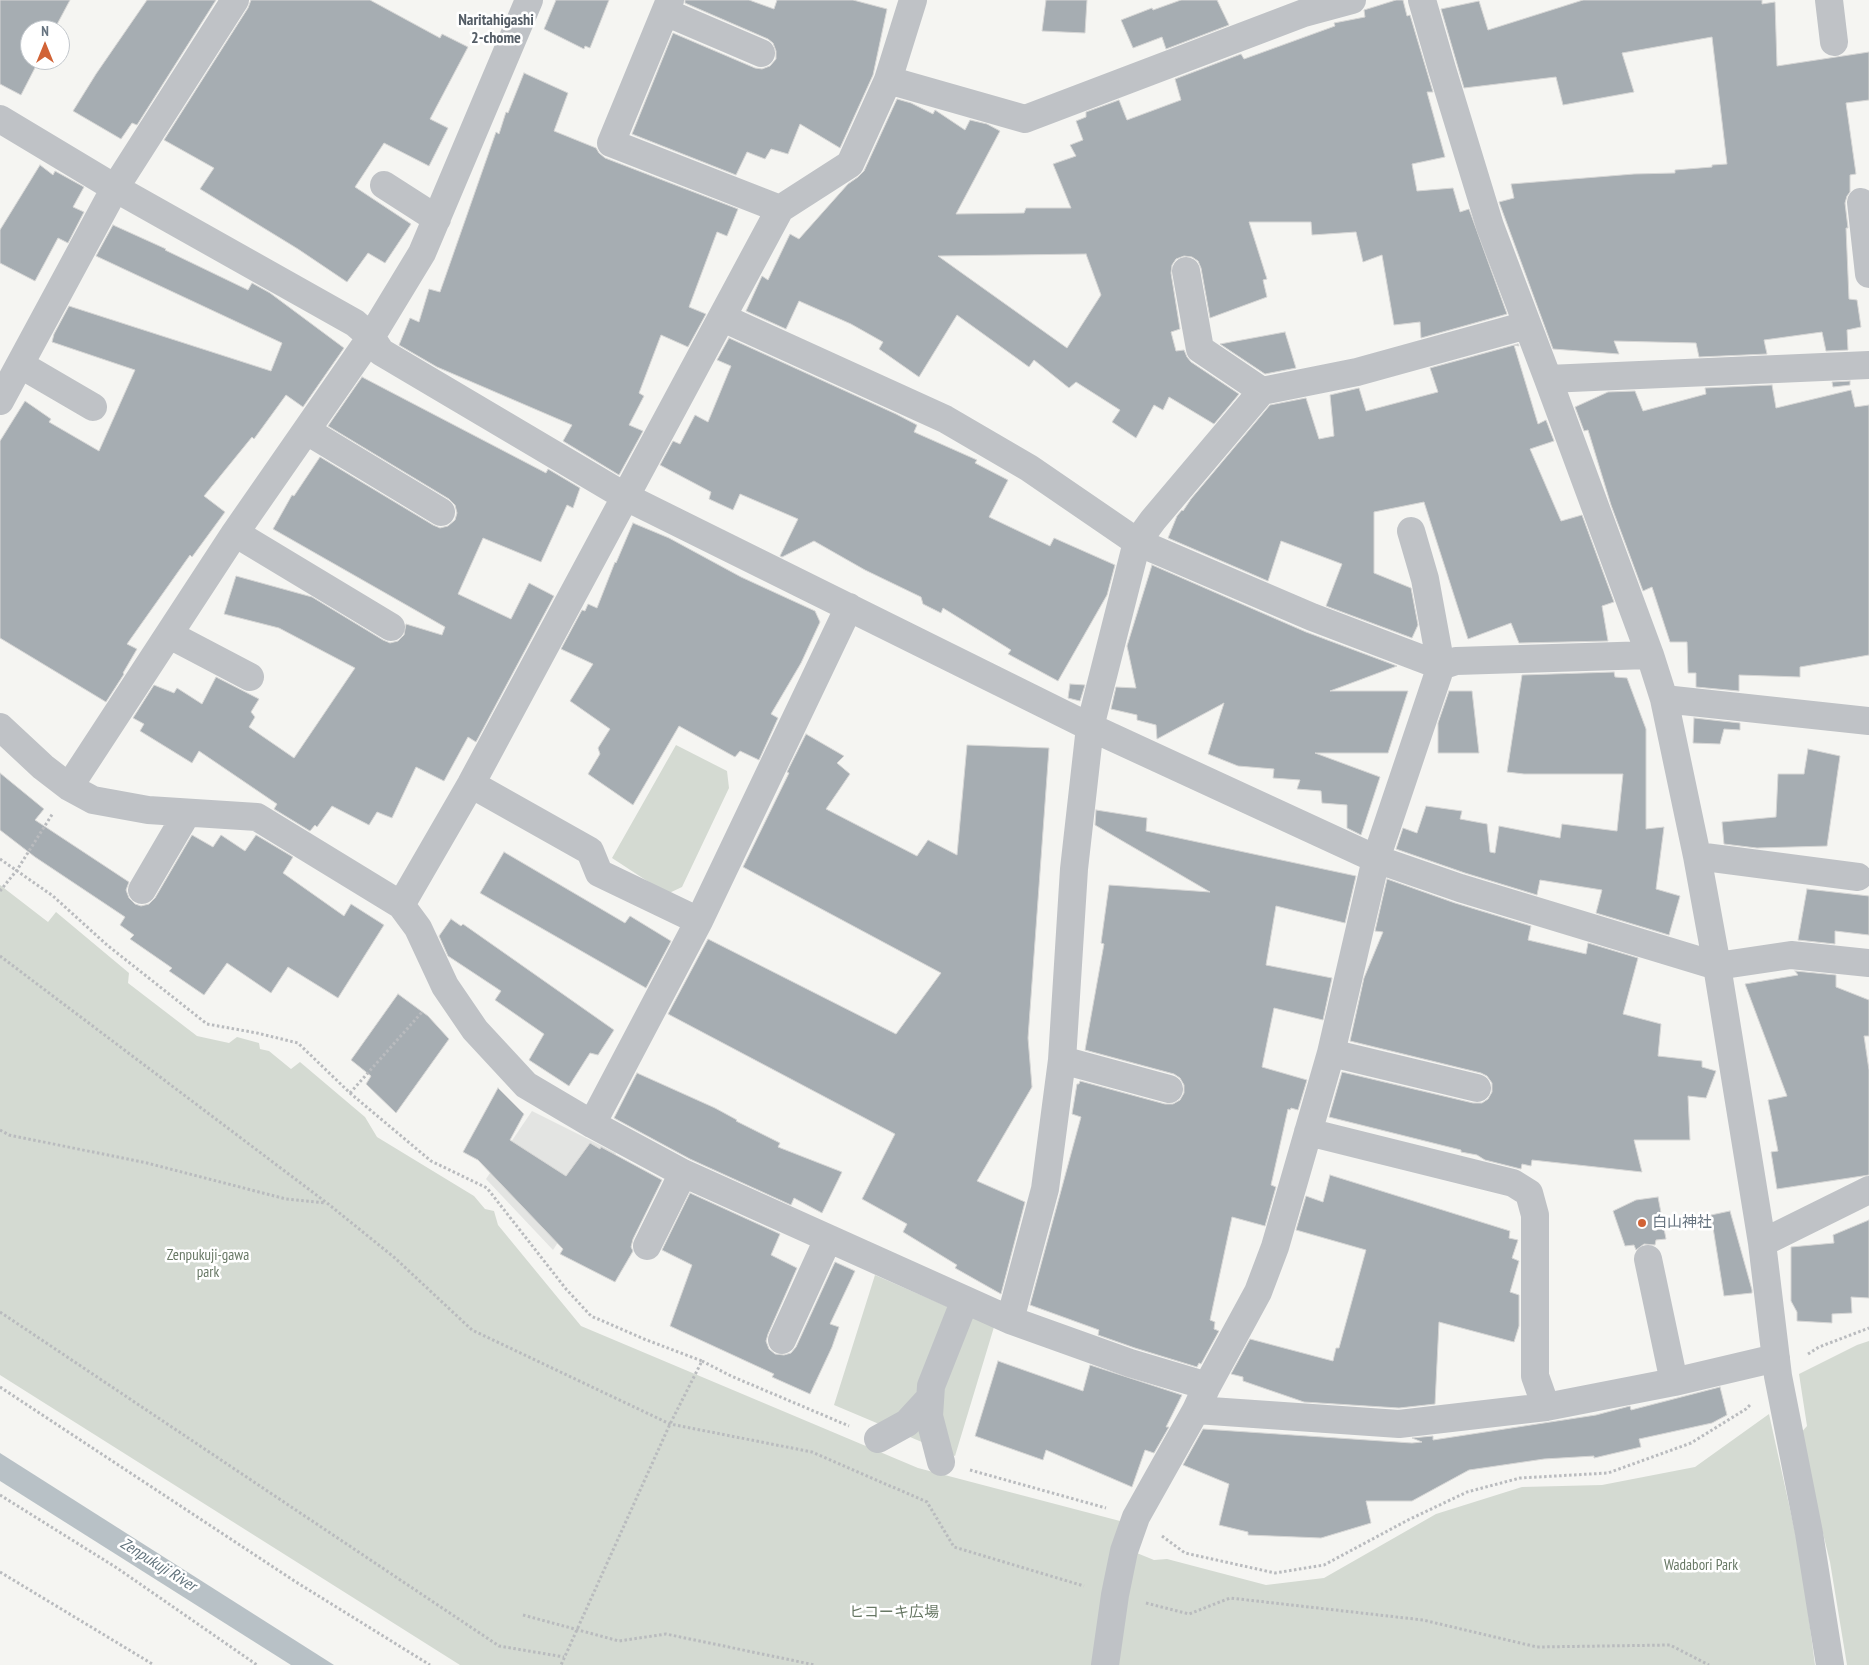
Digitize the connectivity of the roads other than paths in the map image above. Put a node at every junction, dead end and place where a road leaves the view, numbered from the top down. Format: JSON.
{"nodes":[{"id":1,"x":235,"y":0,"type":"edge"},
{"id":2,"x":529,"y":0,"type":"edge"},
{"id":3,"x":913,"y":0,"type":"edge"},
{"id":4,"x":1352,"y":0,"type":"edge"},
{"id":5,"x":1422,"y":0,"type":"edge"},
{"id":6,"x":1829,"y":0,"type":"edge"},
{"id":7,"x":667,"y":6,"type":"edge"},
{"id":8,"x":1834,"y":42,"type":"dead end"},
{"id":9,"x":761,"y":53,"type":"dead end"},
{"id":10,"x":888,"y":80,"type":"junction"},
{"id":11,"x":0,"y":119,"type":"edge"},
{"id":12,"x":384,"y":185,"type":"dead end"},
{"id":13,"x":115,"y":188,"type":"junction"},
{"id":14,"x":1861,"y":202,"type":"dead end"},
{"id":15,"x":780,"y":209,"type":"junction"},
{"id":16,"x":437,"y":219,"type":"junction"},
{"id":17,"x":1186,"y":271,"type":"dead end"},
{"id":18,"x":1869,"y":274,"type":"edge"},
{"id":19,"x":723,"y":318,"type":"junction"},
{"id":20,"x":1527,"y":325,"type":"junction"},
{"id":21,"x":370,"y":336,"type":"junction"},
{"id":22,"x":21,"y":365,"type":"junction"},
{"id":23,"x":1869,"y":365,"type":"edge"},
{"id":24,"x":1548,"y":379,"type":"junction"},
{"id":25,"x":1262,"y":391,"type":"junction"},
{"id":26,"x":0,"y":401,"type":"edge"},
{"id":27,"x":92,"y":407,"type":"dead end"},
{"id":28,"x":307,"y":431,"type":"junction"},
{"id":29,"x":626,"y":497,"type":"junction"},
{"id":30,"x":440,"y":512,"type":"dead end"},
{"id":31,"x":1411,"y":532,"type":"dead end"},
{"id":32,"x":235,"y":533,"type":"junction"},
{"id":33,"x":1137,"y":542,"type":"junction"},
{"id":34,"x":849,"y":607,"type":"junction"},
{"id":35,"x":392,"y":626,"type":"dead end"},
{"id":36,"x":170,"y":635,"type":"junction"},
{"id":37,"x":1650,"y":655,"type":"junction"},
{"id":38,"x":1441,"y":666,"type":"junction"},
{"id":39,"x":250,"y":677,"type":"dead end"},
{"id":40,"x":1664,"y":699,"type":"junction"},
{"id":41,"x":1869,"y":721,"type":"edge"},
{"id":42,"x":0,"y":727,"type":"edge"},
{"id":43,"x":1090,"y":727,"type":"junction"},
{"id":44,"x":472,"y":784,"type":"junction"},
{"id":45,"x":69,"y":787,"type":"junction"},
{"id":46,"x":187,"y":813,"type":"junction"},
{"id":47,"x":1697,"y":856,"type":"junction"},
{"id":48,"x":1376,"y":859,"type":"junction"},
{"id":49,"x":1858,"y":878,"type":"dead end"},
{"id":50,"x":142,"y":890,"type":"dead end"},
{"id":51,"x":402,"y":906,"type":"junction"},
{"id":52,"x":699,"y":921,"type":"junction"},
{"id":53,"x":1869,"y":963,"type":"edge"},
{"id":54,"x":1717,"y":966,"type":"junction"},
{"id":55,"x":1331,"y":1053,"type":"junction"},
{"id":56,"x":1062,"y":1060,"type":"junction"},
{"id":57,"x":1477,"y":1088,"type":"dead end"},
{"id":58,"x":1169,"y":1089,"type":"dead end"},
{"id":59,"x":592,"y":1124,"type":"junction"},
{"id":60,"x":1308,"y":1132,"type":"junction"},
{"id":61,"x":683,"y":1173,"type":"junction"},
{"id":62,"x":1869,"y":1190,"type":"edge"},
{"id":63,"x":828,"y":1239,"type":"junction"},
{"id":64,"x":1762,"y":1243,"type":"junction"},
{"id":65,"x":647,"y":1246,"type":"dead end"},
{"id":66,"x":1648,"y":1259,"type":"dead end"},
{"id":67,"x":965,"y":1300,"type":"junction"},
{"id":68,"x":1010,"y":1320,"type":"junction"},
{"id":69,"x":782,"y":1340,"type":"dead end"},
{"id":70,"x":1777,"y":1367,"type":"junction"},
{"id":71,"x":1674,"y":1382,"type":"junction"},
{"id":72,"x":930,"y":1398,"type":"junction"},
{"id":73,"x":1202,"y":1398,"type":"junction"},
{"id":74,"x":1546,"y":1407,"type":"junction"},
{"id":75,"x":878,"y":1439,"type":"dead end"},
{"id":76,"x":941,"y":1462,"type":"dead end"},
{"id":77,"x":1104,"y":1665,"type":"edge"},
{"id":78,"x":1830,"y":1665,"type":"edge"}],
"edges":[{"from":1,"to":13,"type":"street"},
{"from":2,"to":16,"type":"street"},
{"from":3,"to":10,"type":"street"},
{"from":4,"to":10,"type":"street"},
{"from":5,"to":20,"type":"street"},
{"from":6,"to":8,"type":"street"},
{"from":7,"to":9,"type":"street"},
{"from":7,"to":15,"type":"street"},
{"from":10,"to":15,"type":"street"},
{"from":11,"to":13,"type":"street"},
{"from":12,"to":16,"type":"street"},
{"from":13,"to":21,"type":"street"},
{"from":13,"to":22,"type":"street"},
{"from":14,"to":18,"type":"street"},
{"from":15,"to":19,"type":"street"},
{"from":16,"to":21,"type":"street"},
{"from":17,"to":25,"type":"street"},
{"from":19,"to":29,"type":"street"},
{"from":19,"to":33,"type":"street"},
{"from":20,"to":24,"type":"street"},
{"from":20,"to":25,"type":"street"},
{"from":21,"to":28,"type":"street"},
{"from":21,"to":29,"type":"street"},
{"from":22,"to":26,"type":"street"},
{"from":22,"to":27,"type":"street"},
{"from":23,"to":24,"type":"street"},
{"from":24,"to":37,"type":"street"},
{"from":25,"to":33,"type":"street"},
{"from":28,"to":30,"type":"street"},
{"from":28,"to":32,"type":"street"},
{"from":29,"to":34,"type":"street"},
{"from":29,"to":44,"type":"street"},
{"from":31,"to":38,"type":"street"},
{"from":32,"to":35,"type":"street"},
{"from":32,"to":36,"type":"street"},
{"from":33,"to":38,"type":"street"},
{"from":33,"to":43,"type":"street"},
{"from":34,"to":43,"type":"street"},
{"from":34,"to":52,"type":"street"},
{"from":36,"to":39,"type":"street"},
{"from":36,"to":45,"type":"street"},
{"from":37,"to":38,"type":"street"},
{"from":37,"to":40,"type":"street"},
{"from":38,"to":48,"type":"street"},
{"from":40,"to":41,"type":"street"},
{"from":40,"to":47,"type":"street"},
{"from":42,"to":45,"type":"street"},
{"from":43,"to":48,"type":"street"},
{"from":43,"to":56,"type":"street"},
{"from":44,"to":51,"type":"street"},
{"from":44,"to":52,"type":"street"},
{"from":45,"to":46,"type":"street"},
{"from":46,"to":50,"type":"street"},
{"from":46,"to":51,"type":"street"},
{"from":47,"to":49,"type":"street"},
{"from":47,"to":54,"type":"street"},
{"from":48,"to":54,"type":"street"},
{"from":48,"to":55,"type":"street"},
{"from":51,"to":59,"type":"street"},
{"from":52,"to":59,"type":"street"},
{"from":53,"to":54,"type":"street"},
{"from":54,"to":64,"type":"street"},
{"from":55,"to":57,"type":"street"},
{"from":55,"to":60,"type":"street"},
{"from":56,"to":58,"type":"street"},
{"from":56,"to":68,"type":"street"},
{"from":59,"to":61,"type":"street"},
{"from":60,"to":73,"type":"street"},
{"from":60,"to":74,"type":"street"},
{"from":61,"to":63,"type":"street"},
{"from":61,"to":65,"type":"street"},
{"from":62,"to":64,"type":"street"},
{"from":63,"to":67,"type":"street"},
{"from":63,"to":69,"type":"street"},
{"from":64,"to":70,"type":"street"},
{"from":66,"to":71,"type":"street"},
{"from":67,"to":68,"type":"street"},
{"from":67,"to":72,"type":"street"},
{"from":68,"to":73,"type":"street"},
{"from":70,"to":71,"type":"street"},
{"from":70,"to":78,"type":"street"},
{"from":71,"to":74,"type":"street"},
{"from":72,"to":75,"type":"street"},
{"from":72,"to":76,"type":"street"},
{"from":73,"to":74,"type":"street"},
{"from":73,"to":77,"type":"street"}]}
